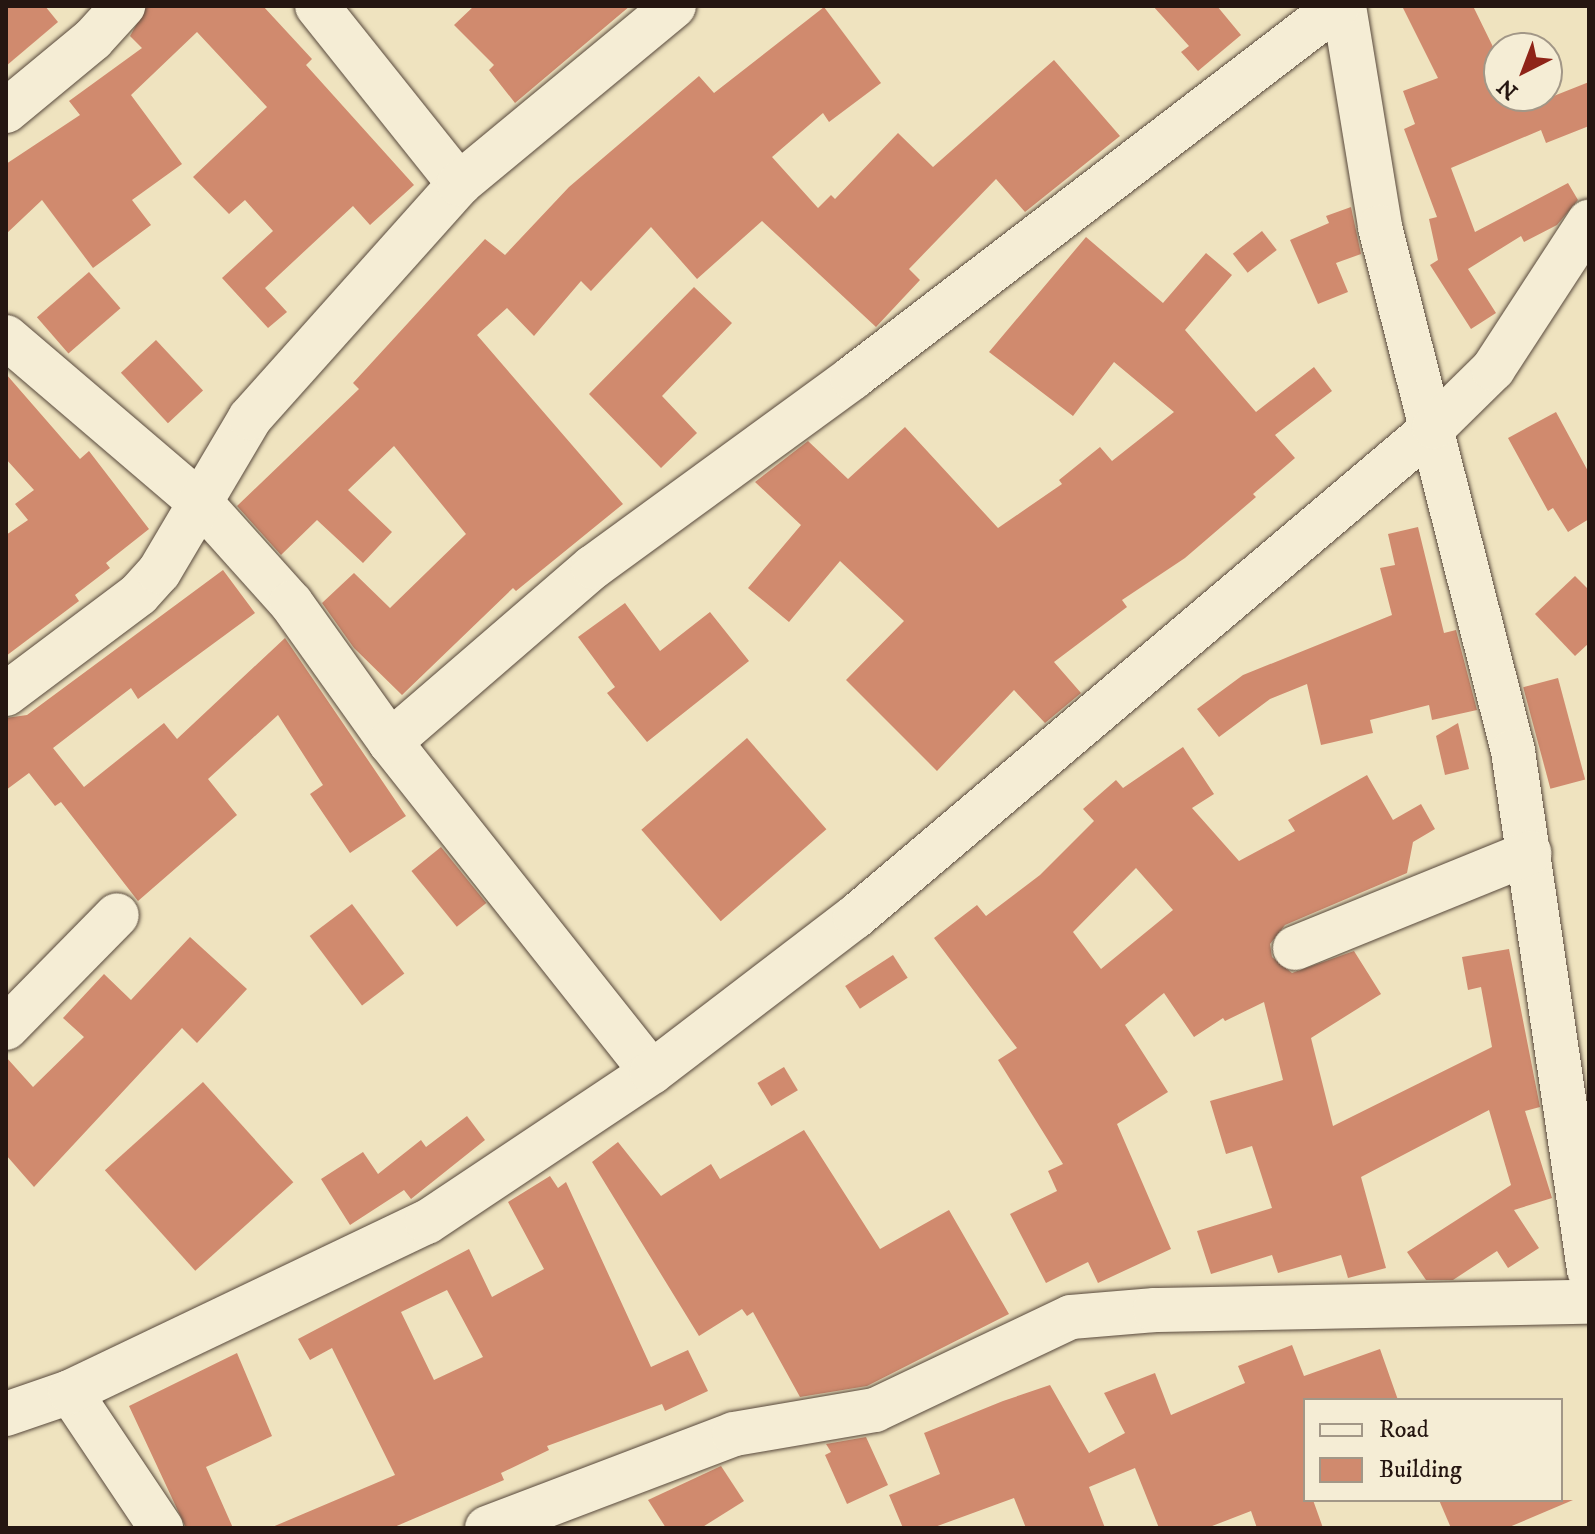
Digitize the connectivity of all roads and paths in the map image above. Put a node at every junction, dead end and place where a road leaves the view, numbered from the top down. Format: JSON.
{"nodes":[{"id":1,"x":123,"y":6,"type":"edge"},
{"id":2,"x":317,"y":6,"type":"edge"},
{"id":3,"x":674,"y":6,"type":"edge"},
{"id":4,"x":1341,"y":6,"type":"edge"},
{"id":5,"x":6,"y":111,"type":"edge"},
{"id":6,"x":459,"y":184,"type":"junction"},
{"id":7,"x":1589,"y":222,"type":"edge"},
{"id":8,"x":6,"y":337,"type":"edge"},
{"id":9,"x":1434,"y":427,"type":"junction"},
{"id":10,"x":203,"y":505,"type":"junction"},
{"id":11,"x":6,"y":694,"type":"edge"},
{"id":12,"x":390,"y":742,"type":"junction"},
{"id":13,"x":1529,"y":853,"type":"junction"},
{"id":14,"x":117,"y":915,"type":"dead end"},
{"id":15,"x":1295,"y":948,"type":"dead end"},
{"id":16,"x":6,"y":1028,"type":"edge"},
{"id":17,"x":652,"y":1072,"type":"junction"},
{"id":18,"x":1589,"y":1270,"type":"edge"},
{"id":19,"x":1589,"y":1302,"type":"edge"},
{"id":20,"x":70,"y":1392,"type":"junction"},
{"id":21,"x":6,"y":1414,"type":"edge"},
{"id":22,"x":161,"y":1528,"type":"edge"},
{"id":23,"x":487,"y":1528,"type":"edge"}],
"edges":[{"from":1,"to":5,"type":"street"},
{"from":2,"to":6,"type":"street"},
{"from":3,"to":6,"type":"street"},
{"from":4,"to":9,"type":"street"},
{"from":4,"to":12,"type":"street"},
{"from":6,"to":10,"type":"street"},
{"from":7,"to":9,"type":"street"},
{"from":8,"to":10,"type":"street"},
{"from":9,"to":13,"type":"street"},
{"from":9,"to":17,"type":"street"},
{"from":10,"to":11,"type":"street"},
{"from":10,"to":12,"type":"street"},
{"from":12,"to":17,"type":"street"},
{"from":13,"to":15,"type":"street"},
{"from":13,"to":18,"type":"street"},
{"from":14,"to":16,"type":"street"},
{"from":17,"to":20,"type":"street"},
{"from":19,"to":23,"type":"street"},
{"from":20,"to":21,"type":"street"},
{"from":20,"to":22,"type":"street"}]}
